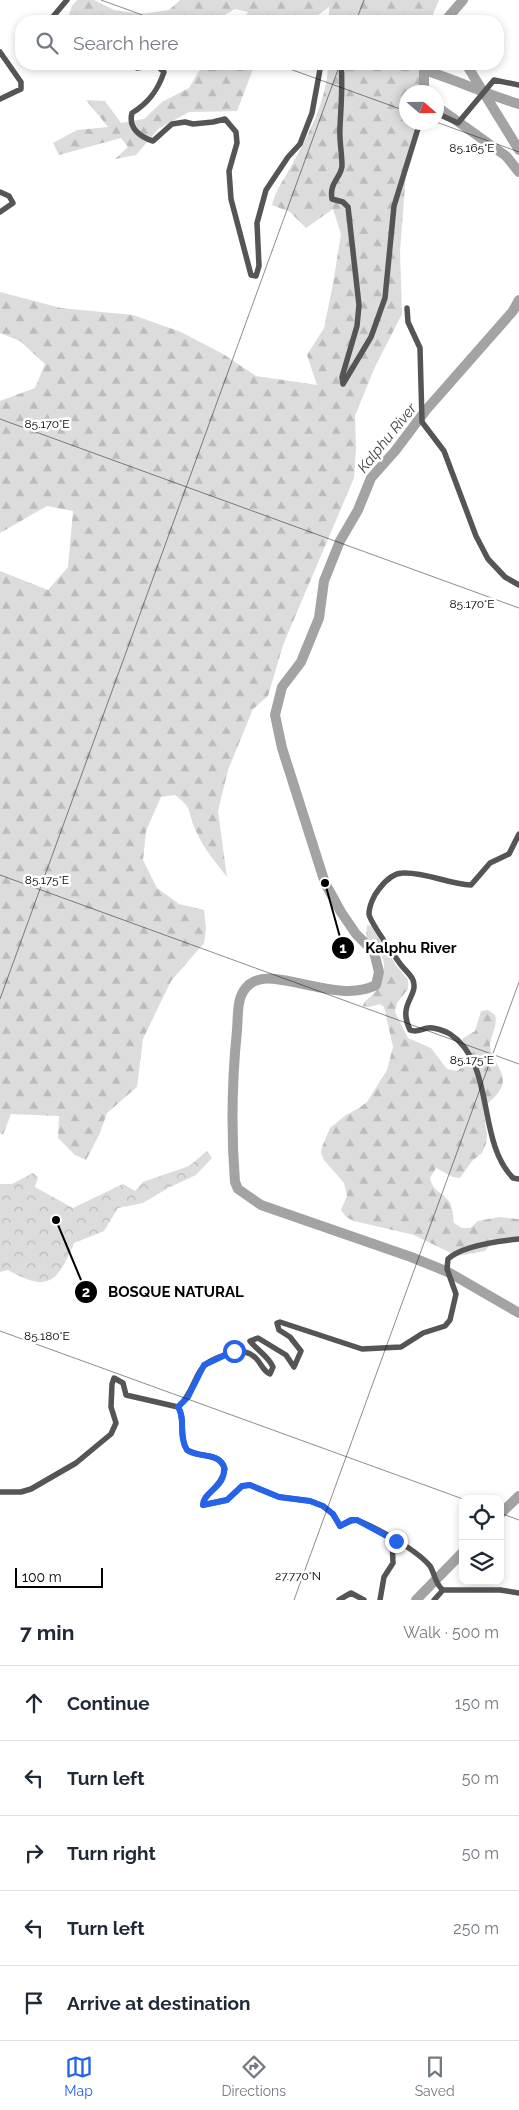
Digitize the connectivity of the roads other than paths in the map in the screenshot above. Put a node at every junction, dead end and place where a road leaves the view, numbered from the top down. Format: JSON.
{"nodes":[{"id":1,"x":67,"y":0,"type":"edge"},
{"id":2,"x":54,"y":15,"type":"edge"},
{"id":3,"x":0,"y":52,"type":"edge"},
{"id":4,"x":161,"y":70,"type":"edge"},
{"id":5,"x":320,"y":70,"type":"edge"},
{"id":6,"x":342,"y":70,"type":"edge"},
{"id":7,"x":519,"y":86,"type":"edge"},
{"id":8,"x":0,"y":99,"type":"edge"},
{"id":9,"x":444,"y":117,"type":"edge"},
{"id":10,"x":418,"y":130,"type":"edge"},
{"id":11,"x":0,"y":192,"type":"edge"},
{"id":12,"x":0,"y":212,"type":"edge"},
{"id":13,"x":407,"y":308,"type":"dead end"},
{"id":14,"x":519,"y":585,"type":"edge"},
{"id":15,"x":519,"y":834,"type":"edge"},
{"id":16,"x":519,"y":1179,"type":"edge"},
{"id":17,"x":519,"y":1239,"type":"edge"},
{"id":18,"x":178,"y":1407,"type":"junction"},
{"id":19,"x":0,"y":1492,"type":"edge"},
{"id":20,"x":392,"y":1539,"type":"junction"},
{"id":21,"x":442,"y":1590,"type":"junction"},
{"id":22,"x":519,"y":1593,"type":"edge"},
{"id":23,"x":339,"y":1600,"type":"edge"},
{"id":24,"x":364,"y":1600,"type":"edge"},
{"id":25,"x":380,"y":1600,"type":"edge"},
{"id":26,"x":434,"y":1600,"type":"edge"}],
"edges":[{"from":1,"to":2,"type":"street"},
{"from":3,"to":8,"type":"street"},
{"from":4,"to":5,"type":"street"},
{"from":6,"to":10,"type":"street"},
{"from":7,"to":9,"type":"street"},
{"from":11,"to":12,"type":"street"},
{"from":13,"to":14,"type":"street"},
{"from":15,"to":16,"type":"street"},
{"from":17,"to":18,"type":"street"},
{"from":18,"to":19,"type":"street"},
{"from":18,"to":20,"type":"street"},
{"from":20,"to":21,"type":"street"},
{"from":20,"to":25,"type":"street"},
{"from":21,"to":22,"type":"street"},
{"from":21,"to":26,"type":"street"},
{"from":23,"to":24,"type":"street"}]}
